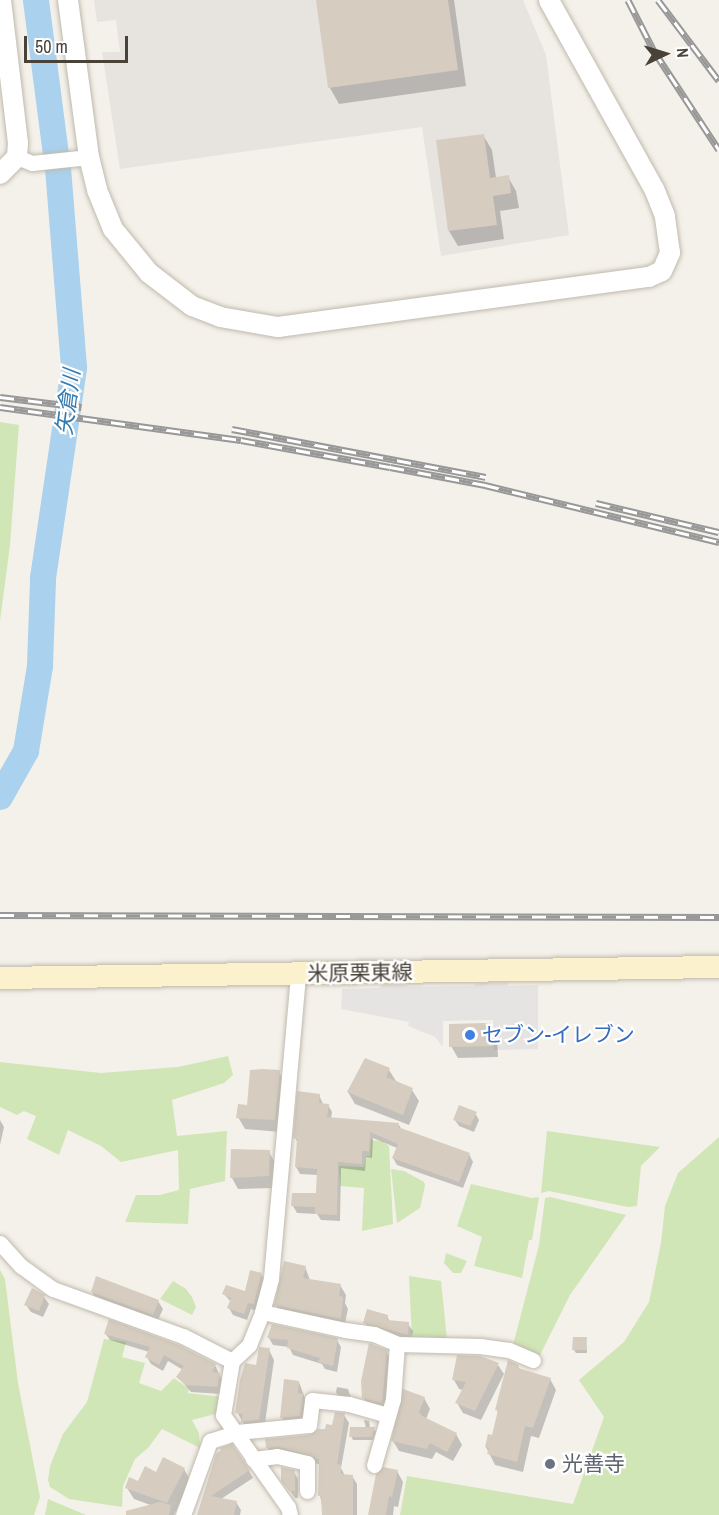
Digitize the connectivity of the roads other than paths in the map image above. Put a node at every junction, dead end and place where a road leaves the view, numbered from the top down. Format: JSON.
{"nodes":[{"id":1,"x":1,"y":0,"type":"edge"},
{"id":2,"x":68,"y":0,"type":"edge"},
{"id":3,"x":549,"y":0,"type":"edge"},
{"id":4,"x":85,"y":157,"type":"junction"},
{"id":5,"x":25,"y":160,"type":"junction"},
{"id":6,"x":0,"y":174,"type":"edge"},
{"id":7,"x":719,"y":967,"type":"edge"},
{"id":8,"x":298,"y":974,"type":"junction"},
{"id":9,"x":0,"y":978,"type":"edge"},
{"id":10,"x":0,"y":1243,"type":"edge"},
{"id":11,"x":262,"y":1312,"type":"junction"},
{"id":12,"x":397,"y":1344,"type":"junction"},
{"id":13,"x":533,"y":1360,"type":"dead end"},
{"id":14,"x":232,"y":1361,"type":"junction"},
{"id":15,"x":387,"y":1415,"type":"junction"},
{"id":16,"x":237,"y":1432,"type":"junction"},
{"id":17,"x":253,"y":1459,"type":"junction"},
{"id":18,"x":374,"y":1465,"type":"dead end"},
{"id":19,"x":307,"y":1491,"type":"dead end"},
{"id":20,"x":183,"y":1515,"type":"edge"},
{"id":21,"x":290,"y":1515,"type":"edge"}],
"edges":[{"from":1,"to":5,"type":"street"},
{"from":2,"to":4,"type":"street"},
{"from":3,"to":4,"type":"street"},
{"from":4,"to":5,"type":"street"},
{"from":5,"to":6,"type":"street"},
{"from":7,"to":8,"type":"main road","name":"米原栗東線"},
{"from":8,"to":9,"type":"main road","name":"米原栗東線"},
{"from":8,"to":11,"type":"street"},
{"from":10,"to":14,"type":"street"},
{"from":11,"to":12,"type":"street"},
{"from":11,"to":14,"type":"street"},
{"from":12,"to":13,"type":"street"},
{"from":12,"to":15,"type":"street"},
{"from":14,"to":16,"type":"street"},
{"from":15,"to":16,"type":"street"},
{"from":15,"to":18,"type":"street"},
{"from":16,"to":17,"type":"street"},
{"from":16,"to":20,"type":"street"},
{"from":17,"to":19,"type":"street"},
{"from":17,"to":21,"type":"street"}]}
